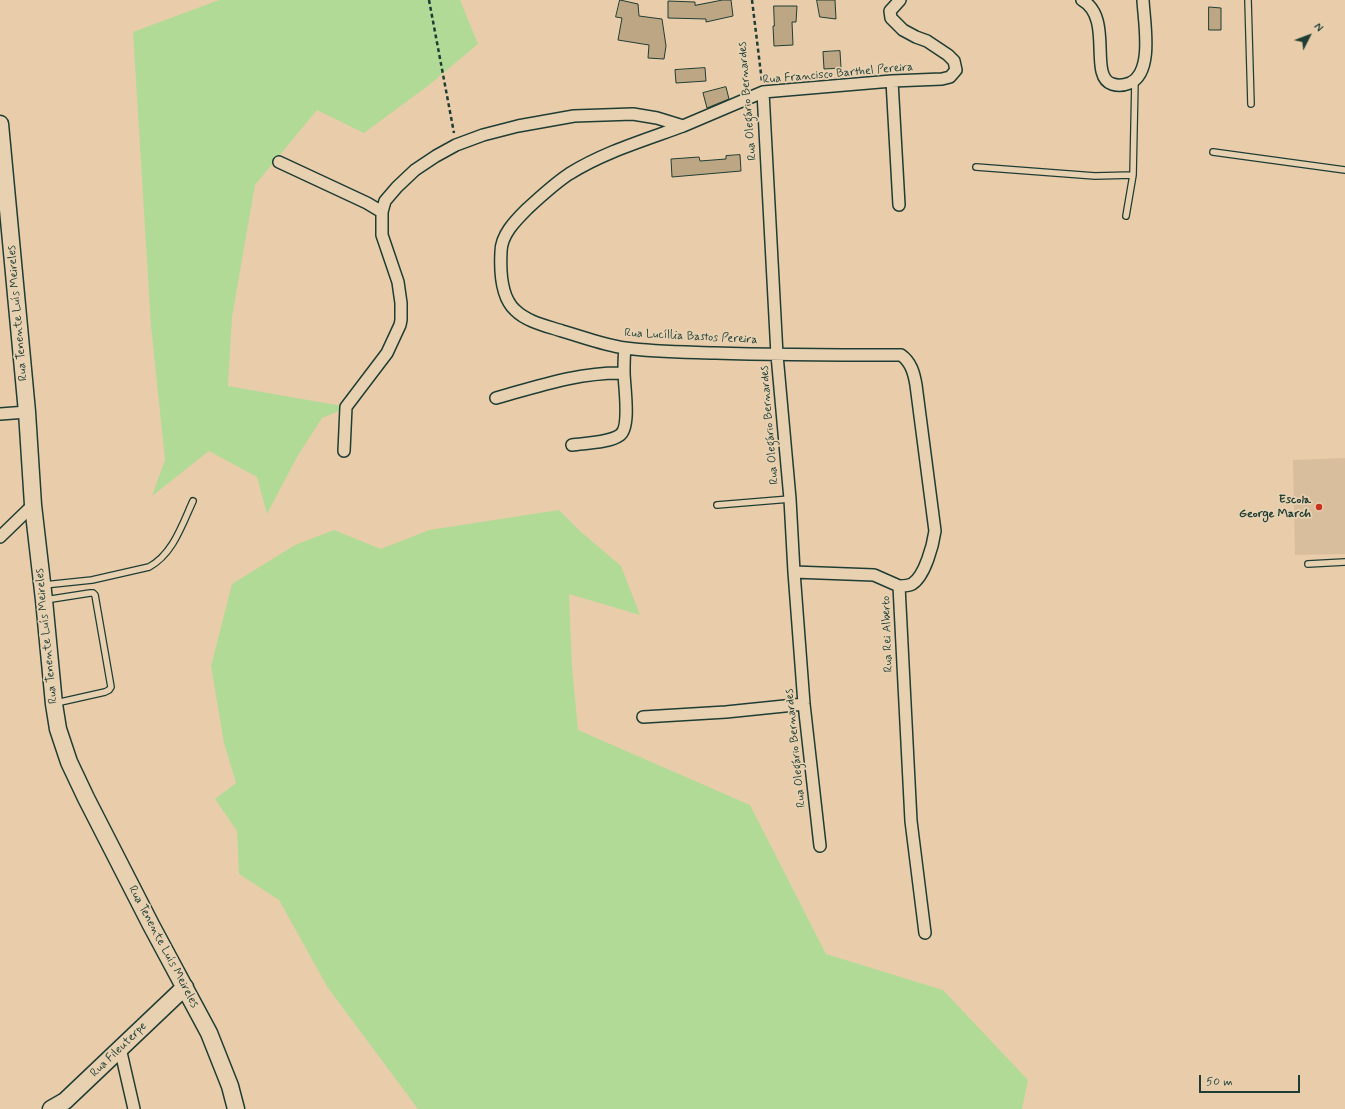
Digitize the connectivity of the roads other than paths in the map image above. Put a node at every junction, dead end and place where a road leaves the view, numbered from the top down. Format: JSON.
{"nodes":[{"id":1,"x":900,"y":0,"type":"edge"},
{"id":2,"x":1082,"y":0,"type":"edge"},
{"id":3,"x":1143,"y":0,"type":"edge"},
{"id":4,"x":1248,"y":0,"type":"edge"},
{"id":5,"x":1135,"y":80,"type":"junction"},
{"id":6,"x":892,"y":81,"type":"junction"},
{"id":7,"x":763,"y":92,"type":"junction"},
{"id":8,"x":1251,"y":104,"type":"dead end"},
{"id":9,"x":0,"y":124,"type":"edge"},
{"id":10,"x":683,"y":126,"type":"junction"},
{"id":11,"x":1213,"y":152,"type":"dead end"},
{"id":12,"x":279,"y":162,"type":"dead end"},
{"id":13,"x":976,"y":167,"type":"dead end"},
{"id":14,"x":1345,"y":170,"type":"edge"},
{"id":15,"x":1133,"y":176,"type":"junction"},
{"id":16,"x":899,"y":205,"type":"dead end"},
{"id":17,"x":382,"y":212,"type":"junction"},
{"id":18,"x":1126,"y":216,"type":"dead end"},
{"id":19,"x":625,"y":348,"type":"junction"},
{"id":20,"x":777,"y":355,"type":"junction"},
{"id":21,"x":901,"y":355,"type":"joint"},
{"id":22,"x":624,"y":373,"type":"junction"},
{"id":23,"x":496,"y":398,"type":"dead end"},
{"id":24,"x":27,"y":412,"type":"junction"},
{"id":25,"x":0,"y":414,"type":"edge"},
{"id":26,"x":572,"y":445,"type":"dead end"},
{"id":27,"x":344,"y":451,"type":"dead end"},
{"id":28,"x":790,"y":498,"type":"junction"},
{"id":29,"x":193,"y":501,"type":"dead end"},
{"id":30,"x":33,"y":505,"type":"junction"},
{"id":31,"x":717,"y":505,"type":"dead end"},
{"id":32,"x":0,"y":537,"type":"edge"},
{"id":33,"x":1345,"y":562,"type":"edge"},
{"id":34,"x":1308,"y":564,"type":"dead end"},
{"id":35,"x":794,"y":572,"type":"junction"},
{"id":36,"x":899,"y":586,"type":"junction"},
{"id":37,"x":43,"y":593,"type":"junction"},
{"id":38,"x":54,"y":704,"type":"junction"},
{"id":39,"x":804,"y":704,"type":"junction"},
{"id":40,"x":643,"y":717,"type":"dead end"},
{"id":41,"x":820,"y":846,"type":"dead end"},
{"id":42,"x":925,"y":933,"type":"dead end"},
{"id":43,"x":185,"y":986,"type":"junction"},
{"id":44,"x":120,"y":1048,"type":"junction"},
{"id":45,"x":65,"y":1105,"type":"edge"},
{"id":46,"x":51,"y":1109,"type":"edge"},
{"id":47,"x":134,"y":1109,"type":"edge"},
{"id":48,"x":236,"y":1109,"type":"edge"}],
"edges":[{"from":1,"to":6,"type":"street","name":"Rua Francisco Barthel Pereira"},
{"from":2,"to":5,"type":"street"},
{"from":3,"to":5,"type":"street"},
{"from":4,"to":8,"type":"lane"},
{"from":5,"to":15,"type":"lane"},
{"from":6,"to":7,"type":"street","name":"Rua Francisco Barthel Pereira"},
{"from":6,"to":16,"type":"street"},
{"from":7,"to":10,"type":"street","name":"Rua Francisco Barthel Pereira"},
{"from":7,"to":20,"type":"street","name":"Rua Olegário Bernardes"},
{"from":9,"to":24,"type":"main road","name":"Rua Tenente Luís Meireles"},
{"from":10,"to":17,"type":"street"},
{"from":10,"to":19,"type":"street","name":"Rua Lucíllia Bastos Pereira"},
{"from":11,"to":14,"type":"lane"},
{"from":12,"to":17,"type":"street"},
{"from":13,"to":15,"type":"lane"},
{"from":15,"to":18,"type":"lane"},
{"from":17,"to":27,"type":"street"},
{"from":19,"to":20,"type":"street","name":"Rua Lucíllia Bastos Pereira"},
{"from":19,"to":22,"type":"street"},
{"from":20,"to":21,"type":"street","name":"Rua Lucíllia Bastos Pereira"},
{"from":20,"to":28,"type":"street","name":"Rua Olegário Bernardes"},
{"from":21,"to":36,"type":"street","name":"Rua Rei Alberto"},
{"from":22,"to":23,"type":"street"},
{"from":22,"to":26,"type":"street"},
{"from":24,"to":25,"type":"street"},
{"from":24,"to":30,"type":"main road","name":"Rua Tenente Luís Meireles"},
{"from":28,"to":31,"type":"lane"},
{"from":28,"to":35,"type":"street","name":"Rua Olegário Bernardes"},
{"from":29,"to":37,"type":"lane"},
{"from":30,"to":32,"type":"street"},
{"from":30,"to":37,"type":"main road","name":"Rua Tenente Luís Meireles"},
{"from":33,"to":34,"type":"lane"},
{"from":35,"to":36,"type":"street"},
{"from":35,"to":39,"type":"street","name":"Rua Olegário Bernardes"},
{"from":36,"to":42,"type":"street","name":"Rua Rei Alberto"},
{"from":37,"to":38,"type":"main road","name":"Rua Tenente Luís Meireles"},
{"from":37,"to":38,"type":"lane"},
{"from":38,"to":43,"type":"main road","name":"Rua Tenente Luís Meireles"},
{"from":39,"to":40,"type":"street"},
{"from":39,"to":41,"type":"street","name":"Rua Olegário Bernardes"},
{"from":43,"to":44,"type":"main road","name":"Rua Fileuterpe"},
{"from":43,"to":48,"type":"main road","name":"Rua Tenente Luís Meireles"},
{"from":44,"to":45,"type":"main road","name":"Rua Fileuterpe"},
{"from":44,"to":47,"type":"street"},
{"from":45,"to":46,"type":"main road","name":"Rua Fileuterpe"}]}
